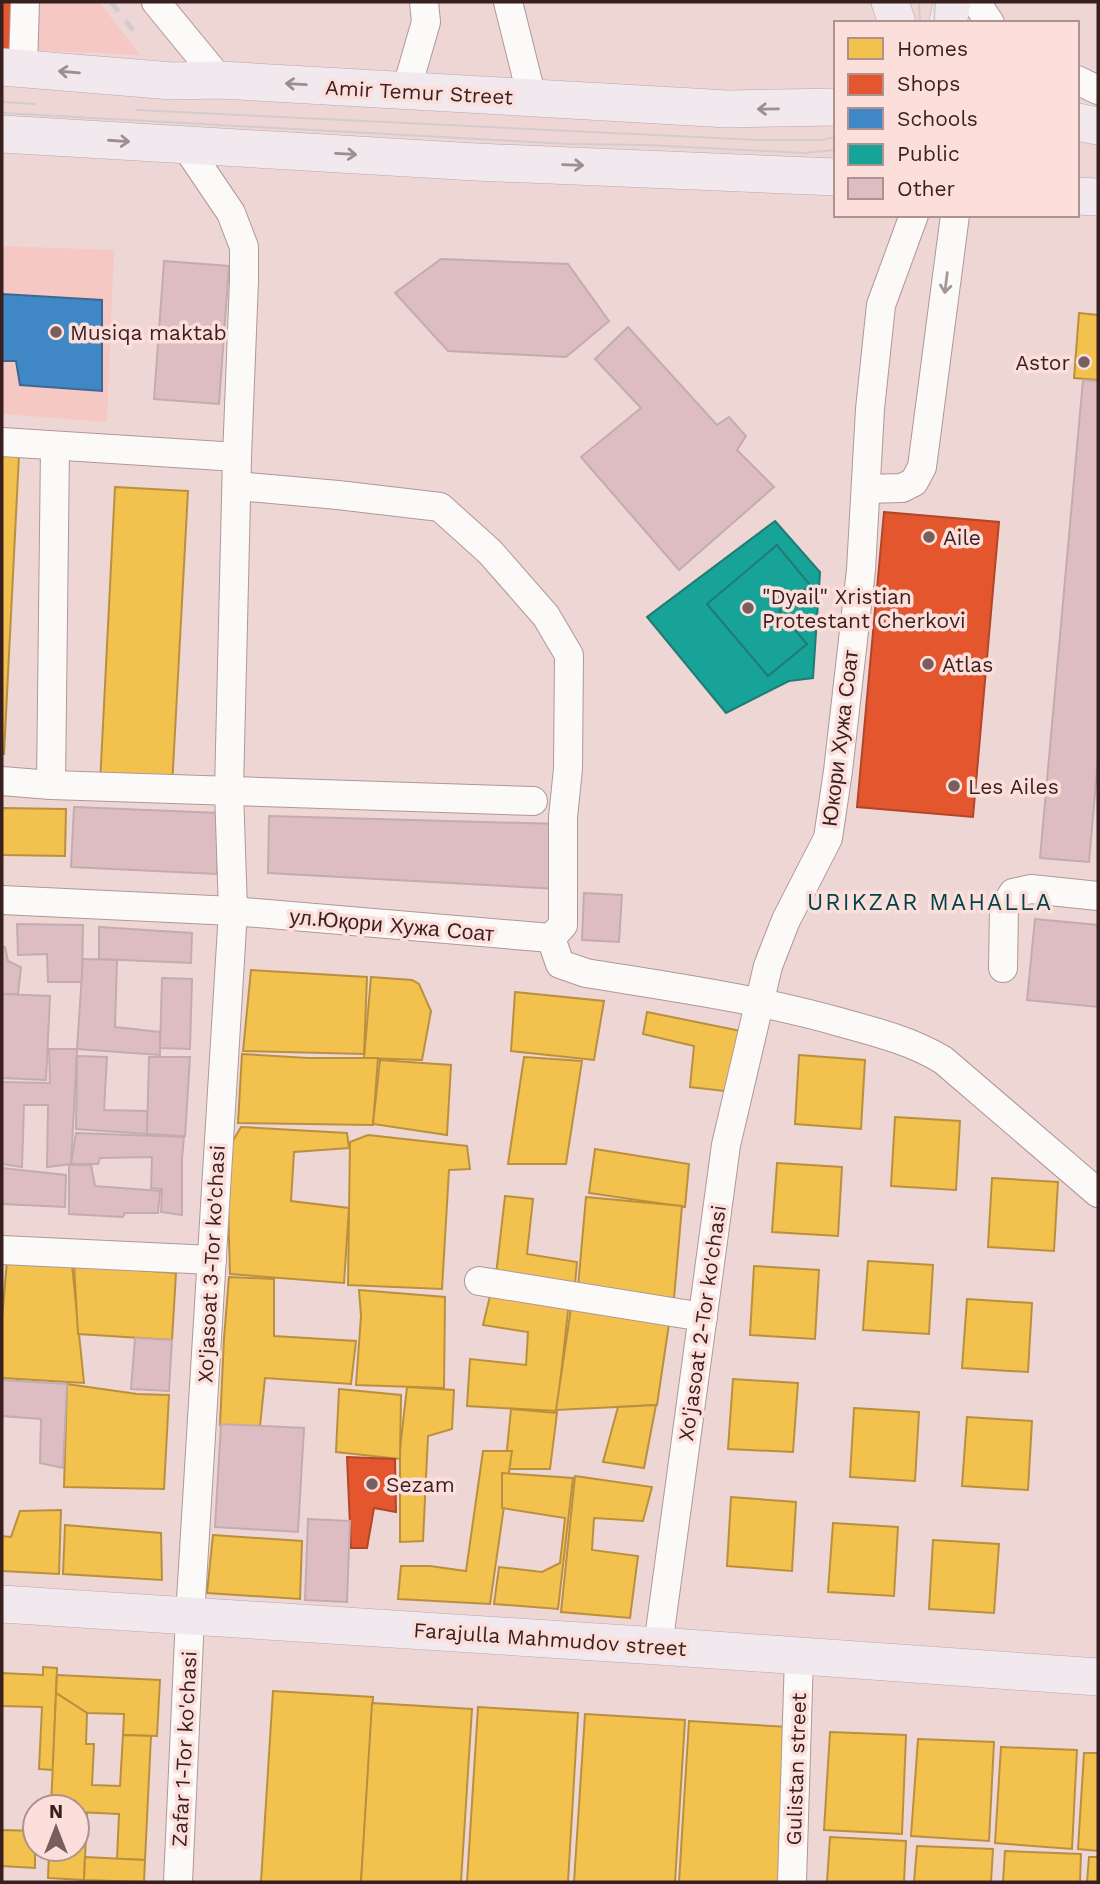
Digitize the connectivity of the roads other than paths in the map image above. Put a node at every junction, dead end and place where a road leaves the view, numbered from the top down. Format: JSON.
{"nodes":[{"id":1,"x":25,"y":2,"type":"edge"},
{"id":2,"x":156,"y":2,"type":"edge"},
{"id":3,"x":424,"y":2,"type":"edge"},
{"id":4,"x":508,"y":2,"type":"edge"},
{"id":5,"x":890,"y":2,"type":"edge"},
{"id":6,"x":952,"y":2,"type":"edge"},
{"id":7,"x":976,"y":2,"type":"edge"},
{"id":8,"x":896,"y":21,"type":"edge"},
{"id":9,"x":948,"y":21,"type":"edge"},
{"id":10,"x":989,"y":21,"type":"edge"},
{"id":11,"x":12,"y":67,"type":"edge"},
{"id":12,"x":220,"y":80,"type":"junction"},
{"id":13,"x":1079,"y":81,"type":"edge"},
{"id":14,"x":1098,"y":90,"type":"edge"},
{"id":15,"x":406,"y":91,"type":"junction"},
{"id":16,"x":533,"y":98,"type":"junction"},
{"id":17,"x":834,"y":107,"type":"edge"},
{"id":18,"x":1079,"y":122,"type":"edge"},
{"id":19,"x":1098,"y":126,"type":"edge"},
{"id":20,"x":2,"y":134,"type":"edge"},
{"id":21,"x":185,"y":145,"type":"junction"},
{"id":22,"x":834,"y":177,"type":"edge"},
{"id":23,"x":1079,"y":196,"type":"edge"},
{"id":24,"x":1098,"y":197,"type":"edge"},
{"id":25,"x":913,"y":217,"type":"edge"},
{"id":26,"x":955,"y":217,"type":"edge"},
{"id":27,"x":2,"y":442,"type":"edge"},
{"id":28,"x":55,"y":447,"type":"junction"},
{"id":29,"x":237,"y":457,"type":"junction"},
{"id":30,"x":237,"y":486,"type":"junction"},
{"id":31,"x":866,"y":489,"type":"junction"},
{"id":32,"x":2,"y":781,"type":"edge"},
{"id":33,"x":51,"y":785,"type":"junction"},
{"id":34,"x":229,"y":790,"type":"junction"},
{"id":35,"x":533,"y":802,"type":"dead end"},
{"id":36,"x":1098,"y":897,"type":"edge"},
{"id":37,"x":2,"y":900,"type":"edge"},
{"id":38,"x":233,"y":911,"type":"junction"},
{"id":39,"x":551,"y":938,"type":"junction"},
{"id":40,"x":1003,"y":968,"type":"dead end"},
{"id":41,"x":760,"y":1002,"type":"junction"},
{"id":42,"x":1098,"y":1193,"type":"edge"},
{"id":43,"x":2,"y":1250,"type":"edge"},
{"id":44,"x":212,"y":1260,"type":"junction"},
{"id":45,"x":479,"y":1281,"type":"dead end"},
{"id":46,"x":703,"y":1317,"type":"junction"},
{"id":47,"x":2,"y":1604,"type":"edge"},
{"id":48,"x":190,"y":1616,"type":"junction"},
{"id":49,"x":658,"y":1646,"type":"junction"},
{"id":50,"x":799,"y":1656,"type":"junction"},
{"id":51,"x":1098,"y":1677,"type":"edge"},
{"id":52,"x":178,"y":1882,"type":"edge"},
{"id":53,"x":792,"y":1882,"type":"edge"}],
"edges":[{"from":1,"to":11,"type":"street"},
{"from":2,"to":12,"type":"street"},
{"from":3,"to":15,"type":"street"},
{"from":4,"to":16,"type":"street"},
{"from":5,"to":8,"type":"main road"},
{"from":6,"to":9,"type":"main road"},
{"from":7,"to":10,"type":"street"},
{"from":12,"to":11,"type":"main road","name":"Amir Temur Street","one_way":true},
{"from":15,"to":12,"type":"main road","name":"Amir Temur Street","one_way":true},
{"from":13,"to":14,"type":"street"},
{"from":15,"to":16,"type":"main road","name":"Amir Temur Street"},
{"from":17,"to":16,"type":"main road","name":"Amir Temur Street","one_way":true},
{"from":18,"to":19,"type":"main road"},
{"from":20,"to":21,"type":"main road","one_way":true},
{"from":21,"to":22,"type":"main road","one_way":true},
{"from":21,"to":29,"type":"street","name":"Xo'jasoat 3-Tor ko'chasi"},
{"from":23,"to":24,"type":"main road"},
{"from":25,"to":31,"type":"street","name":"Юкори Хужа Соат"},
{"from":26,"to":31,"type":"street","one_way":true},
{"from":27,"to":28,"type":"street"},
{"from":28,"to":29,"type":"street"},
{"from":28,"to":33,"type":"street"},
{"from":29,"to":30,"type":"street","name":"Xo'jasoat 3-Tor ko'chasi"},
{"from":30,"to":34,"type":"street","name":"Xo'jasoat 3-Tor ko'chasi"},
{"from":30,"to":39,"type":"street"},
{"from":31,"to":41,"type":"street","name":"Юкори Хужа Соат"},
{"from":32,"to":33,"type":"street"},
{"from":33,"to":34,"type":"street"},
{"from":34,"to":35,"type":"street"},
{"from":34,"to":38,"type":"street","name":"Xo'jasoat 3-Tor ko'chasi"},
{"from":36,"to":40,"type":"street"},
{"from":37,"to":38,"type":"street","name":"ул.Юқори Хужа Соат"},
{"from":38,"to":39,"type":"street","name":"ул.Юқори Хужа Соат"},
{"from":38,"to":44,"type":"street","name":"Xo'jasoat 3-Tor ko'chasi"},
{"from":39,"to":41,"type":"street"},
{"from":41,"to":42,"type":"street"},
{"from":41,"to":46,"type":"street","name":"Xo'jasoat 2-Tor ko'chasi"},
{"from":43,"to":44,"type":"street"},
{"from":44,"to":48,"type":"street","name":"Xo'jasoat 3-Tor ko'chasi"},
{"from":45,"to":46,"type":"street"},
{"from":46,"to":49,"type":"street","name":"Xo'jasoat 2-Tor ko'chasi"},
{"from":47,"to":48,"type":"main road","name":"Farajulla Mahmudov street"},
{"from":48,"to":49,"type":"main road","name":"Farajulla Mahmudov street"},
{"from":48,"to":52,"type":"street","name":"Zafar 1-Tor ko'chasi"},
{"from":49,"to":50,"type":"main road","name":"Farajulla Mahmudov street"},
{"from":50,"to":51,"type":"main road","name":"Farajulla Mahmudov street"},
{"from":50,"to":53,"type":"street","name":"Gulistan street"}]}
